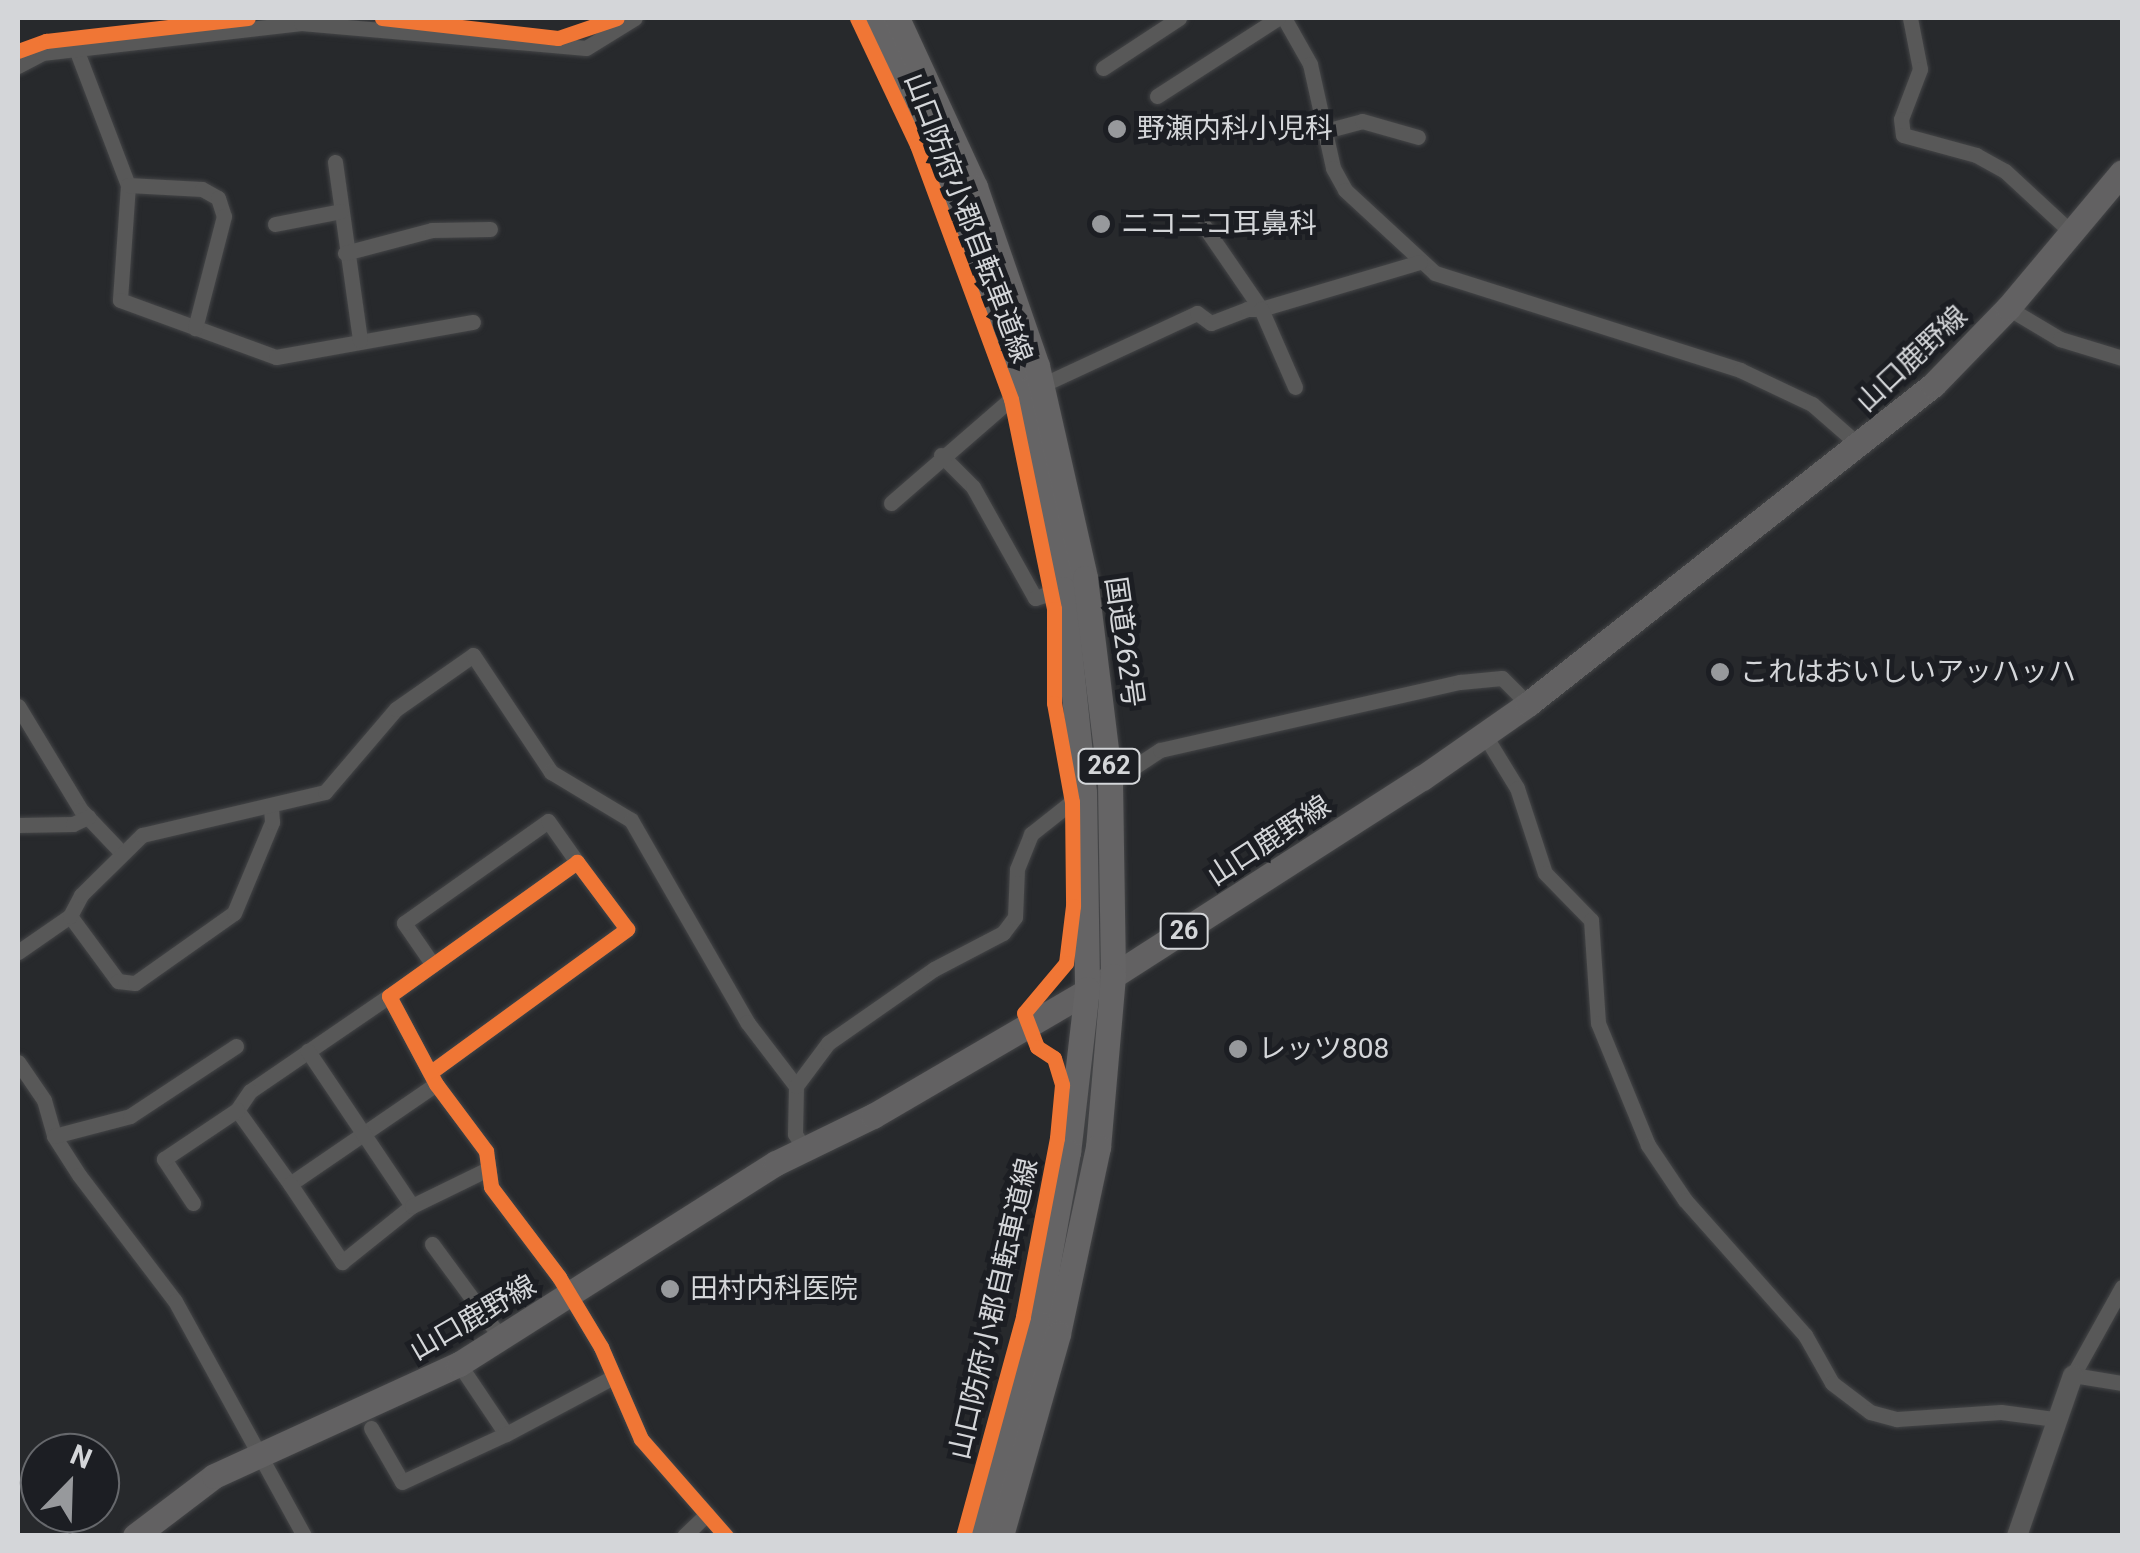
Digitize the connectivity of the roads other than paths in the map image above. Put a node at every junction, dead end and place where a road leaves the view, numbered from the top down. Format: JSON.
{"nodes":[{"id":1,"x":635,"y":18,"type":"edge"},
{"id":2,"x":871,"y":18,"type":"edge"},
{"id":3,"x":897,"y":18,"type":"edge"},
{"id":4,"x":1179,"y":18,"type":"edge"},
{"id":5,"x":1281,"y":18,"type":"edge"},
{"id":6,"x":1910,"y":18,"type":"edge"},
{"id":7,"x":301,"y":20,"type":"edge"},
{"id":8,"x":222,"y":24,"type":"edge"},
{"id":9,"x":393,"y":24,"type":"edge"},
{"id":10,"x":76,"y":48,"type":"junction"},
{"id":11,"x":18,"y":66,"type":"edge"},
{"id":12,"x":1103,"y":68,"type":"dead end"},
{"id":13,"x":1158,"y":96,"type":"dead end"},
{"id":14,"x":1325,"y":131,"type":"junction"},
{"id":15,"x":1418,"y":137,"type":"dead end"},
{"id":16,"x":335,"y":162,"type":"dead end"},
{"id":17,"x":2122,"y":172,"type":"edge"},
{"id":18,"x":128,"y":185,"type":"junction"},
{"id":19,"x":341,"y":211,"type":"junction"},
{"id":20,"x":274,"y":224,"type":"dead end"},
{"id":21,"x":1204,"y":226,"type":"dead end"},
{"id":22,"x":490,"y":229,"type":"dead end"},
{"id":23,"x":2072,"y":233,"type":"junction"},
{"id":24,"x":345,"y":252,"type":"junction"},
{"id":25,"x":1420,"y":262,"type":"junction"},
{"id":26,"x":2008,"y":308,"type":"junction"},
{"id":27,"x":1261,"y":309,"type":"junction"},
{"id":28,"x":473,"y":322,"type":"dead end"},
{"id":29,"x":196,"y":328,"type":"junction"},
{"id":30,"x":360,"y":340,"type":"junction"},
{"id":31,"x":2122,"y":358,"type":"edge"},
{"id":32,"x":1296,"y":387,"type":"dead end"},
{"id":33,"x":1031,"y":388,"type":"junction"},
{"id":34,"x":1860,"y":446,"type":"junction"},
{"id":35,"x":941,"y":455,"type":"junction"},
{"id":36,"x":891,"y":503,"type":"dead end"},
{"id":37,"x":1063,"y":589,"type":"junction"},
{"id":38,"x":1528,"y":704,"type":"junction"},
{"id":39,"x":18,"y":706,"type":"edge"},
{"id":40,"x":1484,"y":734,"type":"junction"},
{"id":41,"x":1110,"y":782,"type":"junction"},
{"id":42,"x":1084,"y":792,"type":"junction"},
{"id":43,"x":271,"y":807,"type":"junction"},
{"id":44,"x":88,"y":817,"type":"junction"},
{"id":45,"x":18,"y":825,"type":"edge"},
{"id":46,"x":122,"y":852,"type":"junction"},
{"id":47,"x":578,"y":862,"type":"junction"},
{"id":48,"x":70,"y":916,"type":"junction"},
{"id":49,"x":18,"y":952,"type":"edge"},
{"id":50,"x":433,"y":965,"type":"junction"},
{"id":51,"x":1113,"y":976,"type":"junction"},
{"id":52,"x":1087,"y":989,"type":"junction"},
{"id":53,"x":390,"y":996,"type":"junction"},
{"id":54,"x":236,"y":1046,"type":"dead end"},
{"id":55,"x":308,"y":1052,"type":"junction"},
{"id":56,"x":18,"y":1062,"type":"edge"},
{"id":57,"x":434,"y":1078,"type":"junction"},
{"id":58,"x":796,"y":1086,"type":"junction"},
{"id":59,"x":237,"y":1110,"type":"junction"},
{"id":60,"x":362,"y":1135,"type":"junction"},
{"id":61,"x":54,"y":1136,"type":"junction"},
{"id":62,"x":804,"y":1150,"type":"junction"},
{"id":63,"x":488,"y":1169,"type":"junction"},
{"id":64,"x":290,"y":1184,"type":"junction"},
{"id":65,"x":193,"y":1203,"type":"dead end"},
{"id":66,"x":412,"y":1206,"type":"junction"},
{"id":67,"x":432,"y":1244,"type":"dead end"},
{"id":68,"x":2122,"y":1287,"type":"edge"},
{"id":69,"x":569,"y":1296,"type":"junction"},
{"id":70,"x":501,"y":1338,"type":"junction"},
{"id":71,"x":459,"y":1364,"type":"junction"},
{"id":72,"x":2073,"y":1375,"type":"junction"},
{"id":73,"x":612,"y":1377,"type":"junction"},
{"id":74,"x":2122,"y":1383,"type":"edge"},
{"id":75,"x":2054,"y":1419,"type":"junction"},
{"id":76,"x":371,"y":1428,"type":"dead end"},
{"id":77,"x":506,"y":1434,"type":"junction"},
{"id":78,"x":263,"y":1451,"type":"junction"},
{"id":79,"x":706,"y":1514,"type":"junction"},
{"id":80,"x":136,"y":1536,"type":"edge"},
{"id":81,"x":304,"y":1536,"type":"edge"},
{"id":82,"x":684,"y":1536,"type":"edge"},
{"id":83,"x":726,"y":1536,"type":"edge"},
{"id":84,"x":976,"y":1536,"type":"edge"},
{"id":85,"x":1001,"y":1536,"type":"edge"},
{"id":86,"x":2018,"y":1536,"type":"edge"}],
"edges":[{"from":1,"to":9,"type":"street"},
{"from":2,"to":33,"type":"highway","name":"国道262号","number":"262"},
{"from":3,"to":33,"type":"highway","name":"国道262号","number":"262"},
{"from":4,"to":12,"type":"street"},
{"from":5,"to":13,"type":"street"},
{"from":5,"to":14,"type":"street"},
{"from":6,"to":23,"type":"street"},
{"from":7,"to":8,"type":"street"},
{"from":7,"to":9,"type":"street"},
{"from":8,"to":10,"type":"street"},
{"from":10,"to":11,"type":"street"},
{"from":10,"to":18,"type":"street"},
{"from":14,"to":15,"type":"street"},
{"from":14,"to":25,"type":"street"},
{"from":16,"to":19,"type":"street"},
{"from":17,"to":23,"type":"main road","name":"山口鹿野線","number":"26"},
{"from":18,"to":29,"type":"street"},
{"from":18,"to":29,"type":"street"},
{"from":19,"to":20,"type":"street"},
{"from":19,"to":24,"type":"street"},
{"from":21,"to":27,"type":"street"},
{"from":22,"to":24,"type":"street"},
{"from":23,"to":26,"type":"main road","name":"山口鹿野線","number":"26"},
{"from":24,"to":30,"type":"street"},
{"from":25,"to":27,"type":"street"},
{"from":25,"to":34,"type":"street"},
{"from":26,"to":31,"type":"street"},
{"from":26,"to":34,"type":"main road","name":"山口鹿野線","number":"26"},
{"from":27,"to":32,"type":"street"},
{"from":27,"to":33,"type":"street"},
{"from":28,"to":30,"type":"street"},
{"from":29,"to":30,"type":"street"},
{"from":33,"to":35,"type":"street"},
{"from":33,"to":37,"type":"highway","name":"国道262号","number":"262"},
{"from":33,"to":41,"type":"highway","name":"国道262号","number":"262"},
{"from":34,"to":38,"type":"main road","name":"山口鹿野線","number":"26"},
{"from":35,"to":36,"type":"street"},
{"from":35,"to":37,"type":"street"},
{"from":37,"to":42,"type":"highway","name":"国道262号","number":"262"},
{"from":38,"to":40,"type":"main road","name":"山口鹿野線","number":"26"},
{"from":38,"to":41,"type":"street"},
{"from":39,"to":44,"type":"street"},
{"from":40,"to":51,"type":"main road","name":"山口鹿野線","number":"26"},
{"from":40,"to":75,"type":"street"},
{"from":41,"to":51,"type":"highway","name":"国道262号","number":"262"},
{"from":42,"to":52,"type":"highway","name":"国道262号","number":"262"},
{"from":42,"to":58,"type":"street"},
{"from":43,"to":46,"type":"street"},
{"from":43,"to":48,"type":"street"},
{"from":43,"to":58,"type":"street"},
{"from":44,"to":45,"type":"street"},
{"from":44,"to":46,"type":"street"},
{"from":46,"to":48,"type":"street"},
{"from":47,"to":50,"type":"street"},
{"from":47,"to":50,"type":"street"},
{"from":47,"to":57,"type":"street"},
{"from":48,"to":49,"type":"street"},
{"from":50,"to":53,"type":"street"},
{"from":51,"to":52,"type":"main road","name":"山口鹿野線","number":"26"},
{"from":51,"to":85,"type":"highway","name":"国道262号","number":"262"},
{"from":52,"to":62,"type":"main road","name":"山口鹿野線","number":"26"},
{"from":52,"to":84,"type":"highway","name":"国道262号","number":"262"},
{"from":53,"to":55,"type":"street"},
{"from":53,"to":57,"type":"street"},
{"from":54,"to":61,"type":"street"},
{"from":55,"to":59,"type":"street"},
{"from":55,"to":60,"type":"street"},
{"from":56,"to":61,"type":"street"},
{"from":57,"to":60,"type":"street"},
{"from":57,"to":63,"type":"street"},
{"from":58,"to":62,"type":"street"},
{"from":59,"to":64,"type":"street"},
{"from":59,"to":65,"type":"street"},
{"from":60,"to":64,"type":"street"},
{"from":60,"to":66,"type":"street"},
{"from":61,"to":78,"type":"street"},
{"from":62,"to":69,"type":"main road","name":"山口鹿野線","number":"26"},
{"from":63,"to":66,"type":"street"},
{"from":63,"to":69,"type":"street"},
{"from":64,"to":66,"type":"street"},
{"from":67,"to":70,"type":"street"},
{"from":68,"to":72,"type":"street"},
{"from":69,"to":70,"type":"main road","name":"山口鹿野線","number":"26"},
{"from":69,"to":73,"type":"street"},
{"from":70,"to":71,"type":"main road","name":"山口鹿野線","number":"26"},
{"from":71,"to":77,"type":"street"},
{"from":71,"to":78,"type":"main road","name":"山口鹿野線","number":"26"},
{"from":72,"to":74,"type":"street"},
{"from":72,"to":75,"type":"street"},
{"from":73,"to":77,"type":"street"},
{"from":73,"to":79,"type":"street"},
{"from":75,"to":86,"type":"street"},
{"from":76,"to":77,"type":"street"},
{"from":78,"to":80,"type":"main road","name":"山口鹿野線","number":"26"},
{"from":78,"to":81,"type":"street"},
{"from":79,"to":82,"type":"street"},
{"from":79,"to":83,"type":"street"}]}
